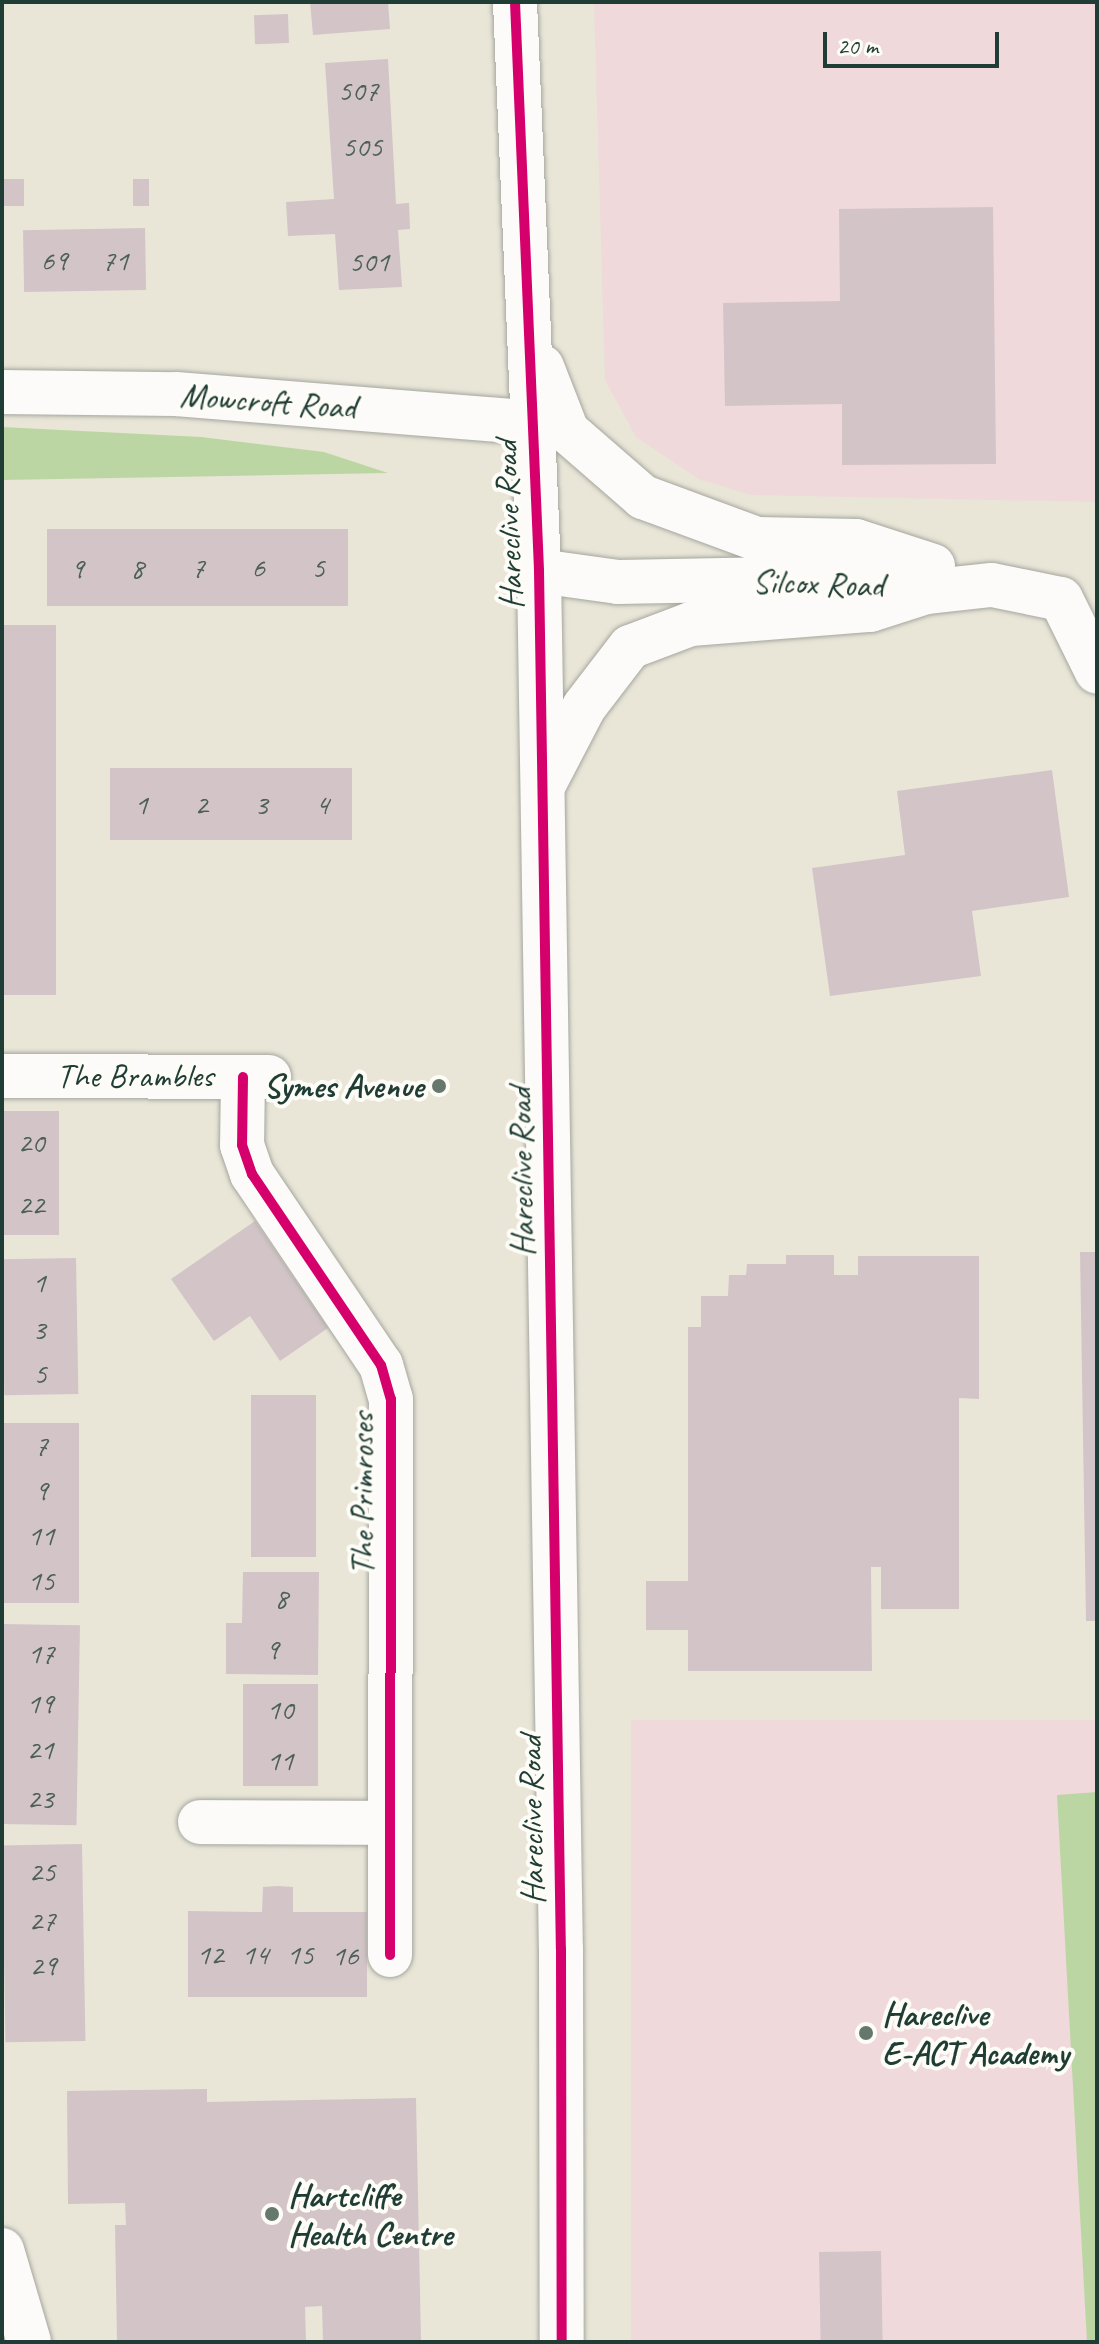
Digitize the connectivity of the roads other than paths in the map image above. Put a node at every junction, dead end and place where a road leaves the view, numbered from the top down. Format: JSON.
{"nodes":[{"id":1,"x":515,"y":2,"type":"edge"},
{"id":2,"x":529,"y":335,"type":"junction"},
{"id":3,"x":2,"y":392,"type":"edge"},
{"id":4,"x":533,"y":423,"type":"junction"},
{"id":5,"x":539,"y":571,"type":"junction"},
{"id":6,"x":992,"y":585,"type":"junction"},
{"id":7,"x":926,"y":592,"type":"junction"},
{"id":8,"x":1079,"y":605,"type":"edge"},
{"id":9,"x":1097,"y":672,"type":"edge"},
{"id":10,"x":543,"y":786,"type":"junction"},
{"id":11,"x":2,"y":1076,"type":"edge"},
{"id":12,"x":256,"y":1077,"type":"joint"},
{"id":13,"x":200,"y":1822,"type":"dead end"},
{"id":14,"x":390,"y":1823,"type":"junction"},
{"id":15,"x":390,"y":1955,"type":"dead end"},
{"id":16,"x":2,"y":2250,"type":"edge"},
{"id":17,"x":29,"y":2342,"type":"edge"},
{"id":18,"x":562,"y":2342,"type":"edge"}],
"edges":[{"from":1,"to":2,"type":"street","name":"Hareclive Road"},
{"from":2,"to":4,"type":"street","name":"Hareclive Road"},
{"from":2,"to":6,"type":"street"},
{"from":3,"to":4,"type":"street","name":"Mowcroft Road"},
{"from":4,"to":5,"type":"street","name":"Hareclive Road"},
{"from":5,"to":7,"type":"street","name":"Silcox Road"},
{"from":5,"to":10,"type":"street","name":"Hareclive Road"},
{"from":6,"to":7,"type":"street","name":"Silcox Road"},
{"from":6,"to":8,"type":"street","name":"Silcox Road"},
{"from":7,"to":10,"type":"street"},
{"from":8,"to":9,"type":"street","name":"Silcox Road"},
{"from":10,"to":18,"type":"street","name":"Hareclive Road"},
{"from":11,"to":12,"type":"street","name":"The Brambles"},
{"from":12,"to":14,"type":"street","name":"The Primroses"},
{"from":13,"to":14,"type":"street"},
{"from":14,"to":15,"type":"street","name":"The Primroses"},
{"from":16,"to":17,"type":"street"}]}
